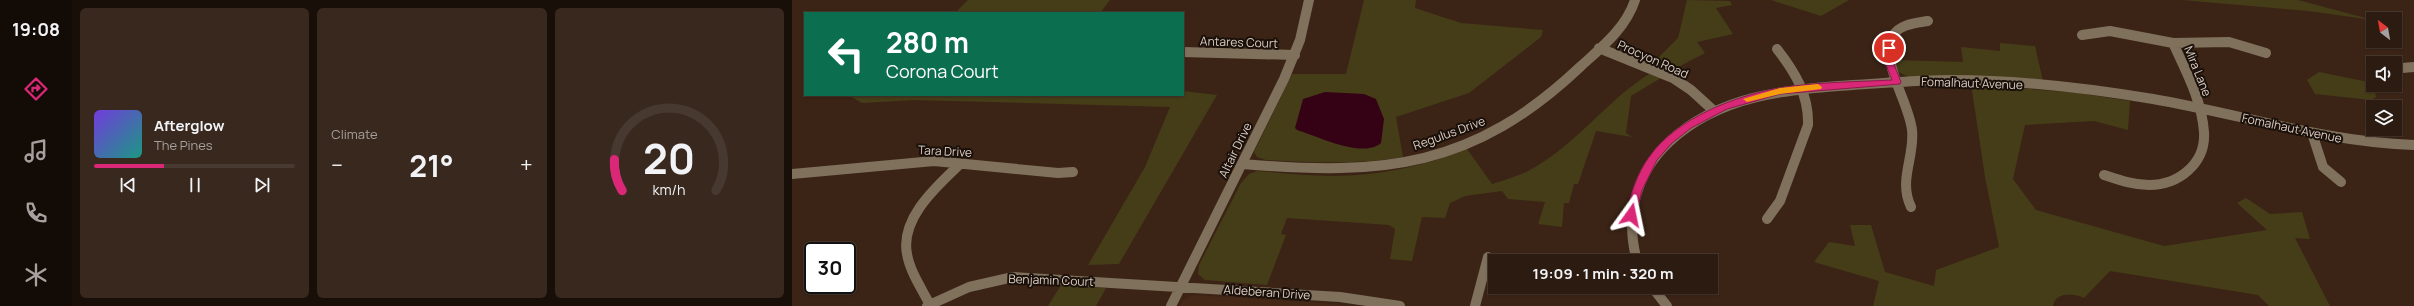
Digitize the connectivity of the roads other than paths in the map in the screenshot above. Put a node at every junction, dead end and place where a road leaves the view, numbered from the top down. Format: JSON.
{"nodes":[{"id":1,"x":1309,"y":0,"type":"edge"},
{"id":2,"x":1635,"y":0,"type":"edge"},
{"id":3,"x":1928,"y":21,"type":"dead end"},
{"id":4,"x":2082,"y":35,"type":"dead end"},
{"id":5,"x":2173,"y":43,"type":"junction"},
{"id":6,"x":1598,"y":48,"type":"junction"},
{"id":7,"x":1777,"y":48,"type":"dead end"},
{"id":8,"x":1184,"y":52,"type":"edge"},
{"id":9,"x":2266,"y":53,"type":"dead end"},
{"id":10,"x":1295,"y":55,"type":"junction"},
{"id":11,"x":2414,"y":67,"type":"edge"},
{"id":12,"x":2402,"y":68,"type":"dead end"},
{"id":13,"x":1897,"y":82,"type":"junction"},
{"id":14,"x":1801,"y":89,"type":"junction"},
{"id":15,"x":2199,"y":108,"type":"junction"},
{"id":16,"x":1714,"y":111,"type":"junction"},
{"id":17,"x":2312,"y":133,"type":"junction"},
{"id":18,"x":2414,"y":145,"type":"edge"},
{"id":19,"x":960,"y":164,"type":"junction"},
{"id":20,"x":1243,"y":164,"type":"junction"},
{"id":21,"x":1073,"y":172,"type":"dead end"},
{"id":22,"x":792,"y":174,"type":"edge"},
{"id":23,"x":2104,"y":175,"type":"dead end"},
{"id":24,"x":2341,"y":182,"type":"dead end"},
{"id":25,"x":1911,"y":207,"type":"dead end"},
{"id":26,"x":1767,"y":219,"type":"dead end"},
{"id":27,"x":1635,"y":254,"type":"edge"},
{"id":28,"x":1488,"y":257,"type":"dead end"},
{"id":29,"x":1181,"y":287,"type":"junction"},
{"id":30,"x":1658,"y":294,"type":"edge"},
{"id":31,"x":928,"y":305,"type":"edge"},
{"id":32,"x":1171,"y":306,"type":"edge"},
{"id":33,"x":1400,"y":306,"type":"edge"},
{"id":34,"x":1475,"y":306,"type":"edge"},
{"id":35,"x":1667,"y":306,"type":"edge"}],
"edges":[{"from":1,"to":10,"type":"street","name":"Altair Drive"},
{"from":2,"to":6,"type":"street","name":"Regulus Drive"},
{"from":3,"to":13,"type":"street"},
{"from":4,"to":5,"type":"street"},
{"from":5,"to":9,"type":"street"},
{"from":5,"to":15,"type":"street","name":"Mira Lane"},
{"from":6,"to":16,"type":"street","name":"Procyon Road"},
{"from":6,"to":20,"type":"street","name":"Regulus Drive"},
{"from":7,"to":14,"type":"street"},
{"from":8,"to":10,"type":"street","name":"Antares Court"},
{"from":10,"to":20,"type":"street","name":"Altair Drive"},
{"from":11,"to":12,"type":"street"},
{"from":13,"to":14,"type":"street","name":"Fomalhaut Avenue"},
{"from":13,"to":15,"type":"street","name":"Fomalhaut Avenue"},
{"from":13,"to":25,"type":"street"},
{"from":14,"to":16,"type":"street","name":"Fomalhaut Avenue"},
{"from":14,"to":26,"type":"street"},
{"from":15,"to":17,"type":"street","name":"Fomalhaut Avenue"},
{"from":15,"to":23,"type":"street","name":"Mira Lane"},
{"from":16,"to":27,"type":"street","name":"Fomalhaut Avenue"},
{"from":17,"to":18,"type":"street","name":"Fomalhaut Avenue"},
{"from":17,"to":24,"type":"street"},
{"from":19,"to":21,"type":"street","name":"Tara Drive"},
{"from":19,"to":22,"type":"street","name":"Tara Drive"},
{"from":19,"to":31,"type":"street"},
{"from":20,"to":29,"type":"street","name":"Altair Drive"},
{"from":28,"to":34,"type":"street"},
{"from":29,"to":31,"type":"street","name":"Benjamin Court"},
{"from":29,"to":32,"type":"street","name":"Altair Drive"},
{"from":29,"to":33,"type":"street","name":"Aldeberan Drive"},
{"from":30,"to":35,"type":"street"}]}
